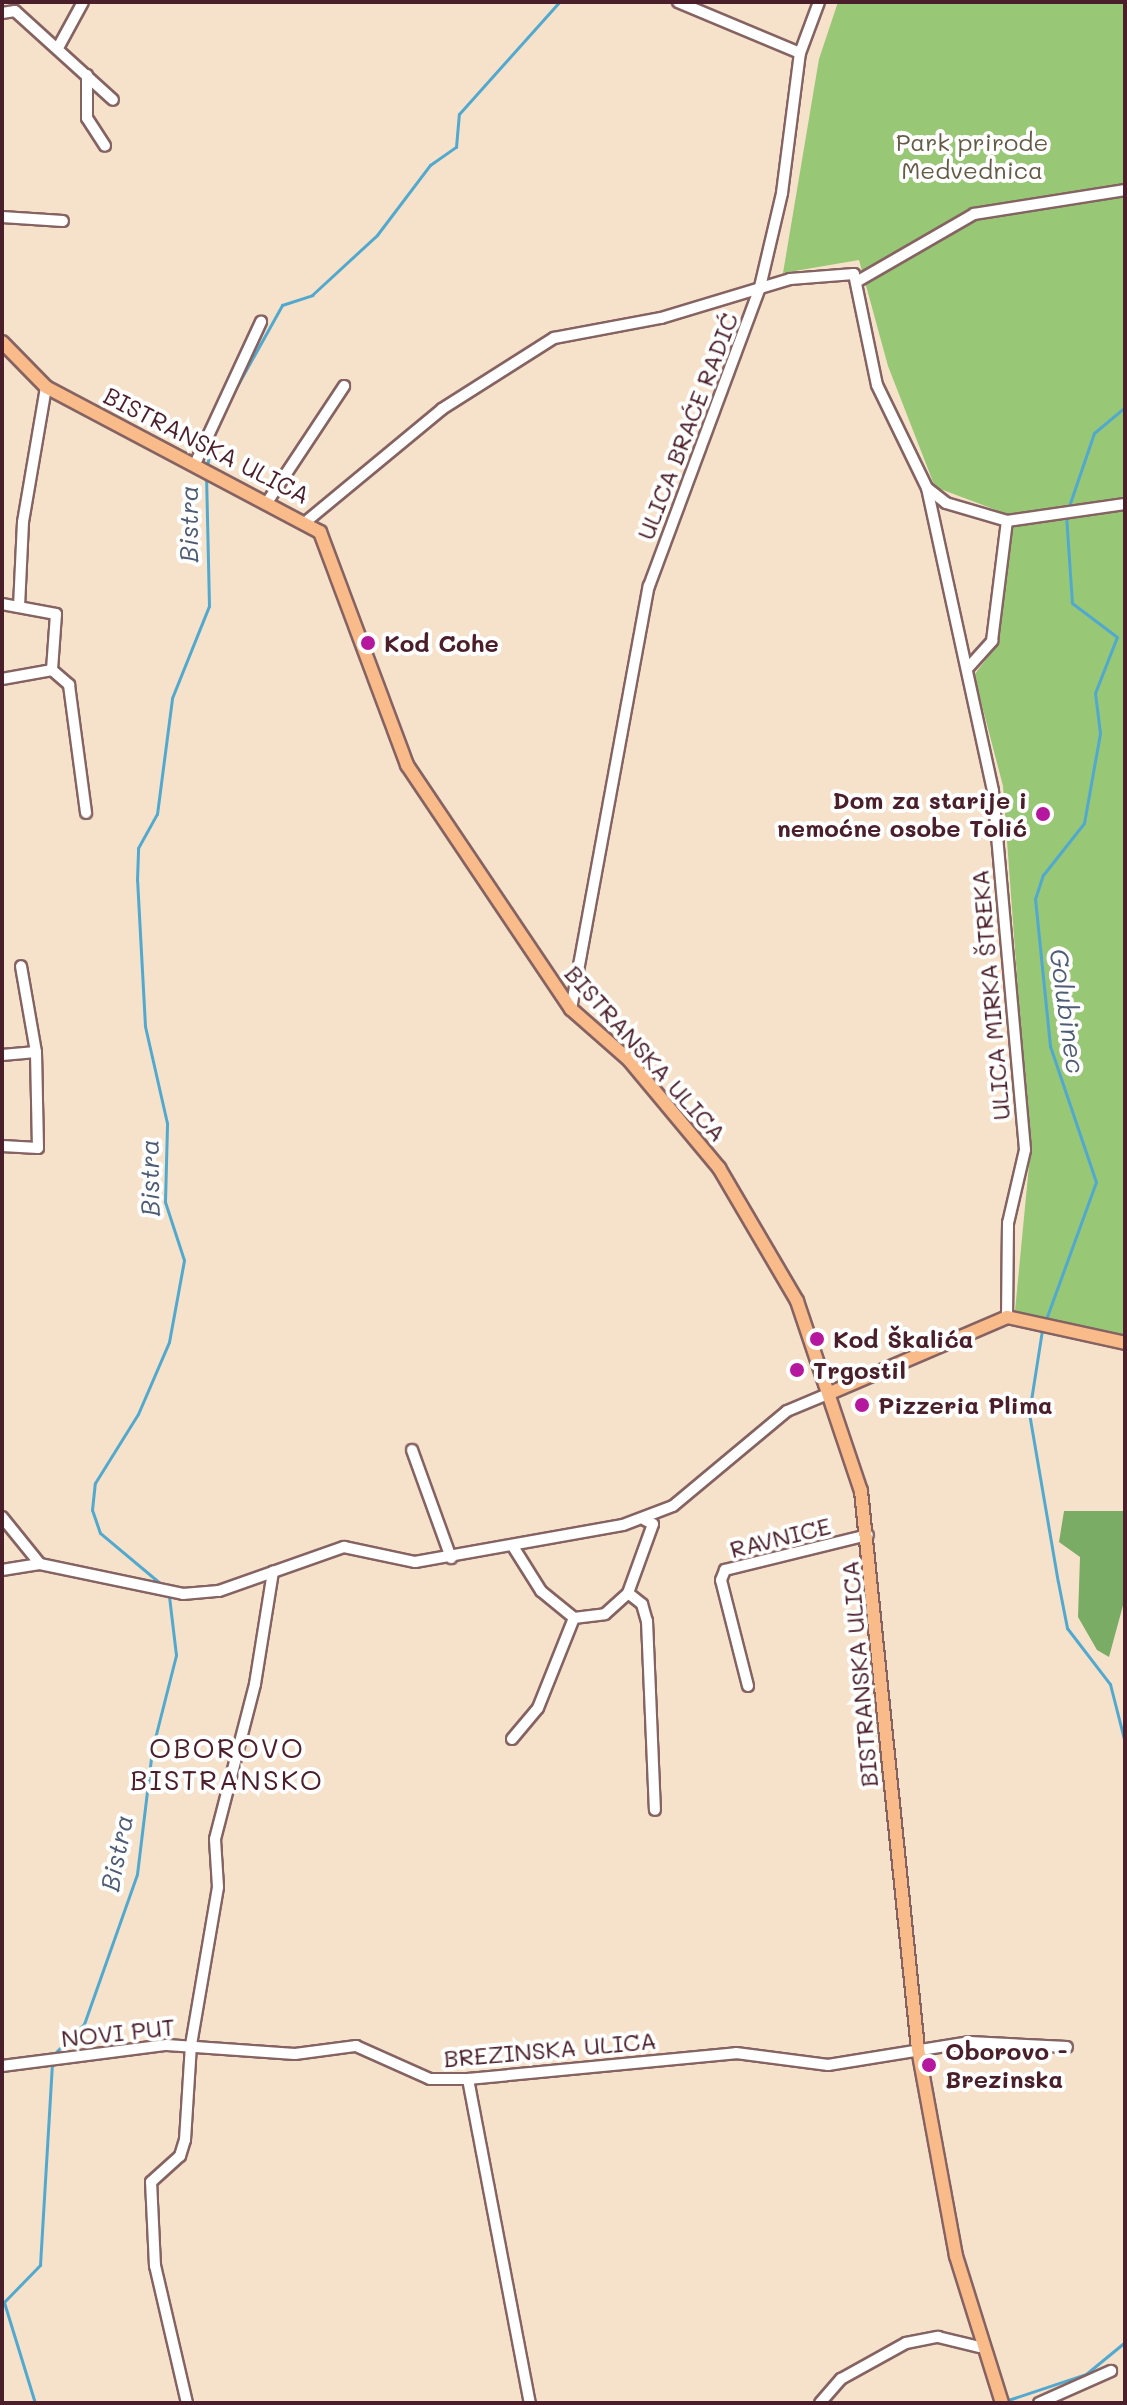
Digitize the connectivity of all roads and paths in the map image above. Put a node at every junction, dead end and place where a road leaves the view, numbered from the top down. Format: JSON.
{"nodes":[{"id":1,"x":83,"y":2,"type":"edge"},
{"id":2,"x":678,"y":2,"type":"edge"},
{"id":3,"x":819,"y":2,"type":"edge"},
{"id":4,"x":2,"y":13,"type":"edge"},
{"id":5,"x":59,"y":46,"type":"junction"},
{"id":6,"x":800,"y":53,"type":"junction"},
{"id":7,"x":87,"y":75,"type":"junction"},
{"id":8,"x":113,"y":100,"type":"dead end"},
{"id":9,"x":105,"y":146,"type":"dead end"},
{"id":10,"x":1125,"y":190,"type":"edge"},
{"id":11,"x":2,"y":217,"type":"edge"},
{"id":12,"x":63,"y":221,"type":"dead end"},
{"id":13,"x":858,"y":281,"type":"junction"},
{"id":14,"x":760,"y":287,"type":"junction"},
{"id":15,"x":261,"y":322,"type":"dead end"},
{"id":16,"x":2,"y":342,"type":"edge"},
{"id":17,"x":6,"y":357,"type":"edge"},
{"id":18,"x":344,"y":386,"type":"dead end"},
{"id":19,"x":46,"y":387,"type":"junction"},
{"id":20,"x":202,"y":468,"type":"junction"},
{"id":21,"x":927,"y":488,"type":"junction"},
{"id":22,"x":268,"y":501,"type":"junction"},
{"id":23,"x":1125,"y":504,"type":"edge"},
{"id":24,"x":308,"y":520,"type":"junction"},
{"id":25,"x":1007,"y":521,"type":"junction"},
{"id":26,"x":2,"y":604,"type":"edge"},
{"id":27,"x":19,"y":607,"type":"junction"},
{"id":28,"x":967,"y":669,"type":"junction"},
{"id":29,"x":52,"y":670,"type":"junction"},
{"id":30,"x":2,"y":679,"type":"edge"},
{"id":31,"x":86,"y":813,"type":"dead end"},
{"id":32,"x":21,"y":966,"type":"dead end"},
{"id":33,"x":571,"y":1009,"type":"junction"},
{"id":34,"x":36,"y":1052,"type":"junction"},
{"id":35,"x":2,"y":1055,"type":"edge"},
{"id":36,"x":2,"y":1146,"type":"edge"},
{"id":37,"x":1007,"y":1317,"type":"junction"},
{"id":38,"x":1125,"y":1343,"type":"edge"},
{"id":39,"x":830,"y":1393,"type":"junction"},
{"id":40,"x":412,"y":1450,"type":"dead end"},
{"id":41,"x":2,"y":1517,"type":"edge"},
{"id":42,"x":645,"y":1520,"type":"junction"},
{"id":43,"x":868,"y":1535,"type":"junction"},
{"id":44,"x":514,"y":1548,"type":"junction"},
{"id":45,"x":451,"y":1558,"type":"junction"},
{"id":46,"x":40,"y":1564,"type":"junction"},
{"id":47,"x":2,"y":1570,"type":"edge"},
{"id":48,"x":273,"y":1571,"type":"junction"},
{"id":49,"x":628,"y":1593,"type":"junction"},
{"id":50,"x":574,"y":1618,"type":"junction"},
{"id":51,"x":748,"y":1686,"type":"dead end"},
{"id":52,"x":512,"y":1739,"type":"dead end"},
{"id":53,"x":655,"y":1810,"type":"dead end"},
{"id":54,"x":191,"y":2045,"type":"junction"},
{"id":55,"x":1067,"y":2047,"type":"dead end"},
{"id":56,"x":918,"y":2049,"type":"junction"},
{"id":57,"x":2,"y":2066,"type":"edge"},
{"id":58,"x":468,"y":2079,"type":"junction"},
{"id":59,"x":979,"y":2347,"type":"junction"},
{"id":60,"x":1111,"y":2371,"type":"dead end"},
{"id":61,"x":187,"y":2403,"type":"edge"},
{"id":62,"x":530,"y":2403,"type":"edge"},
{"id":63,"x":820,"y":2403,"type":"edge"},
{"id":64,"x":1002,"y":2403,"type":"edge"},
{"id":65,"x":1039,"y":2403,"type":"edge"}],
"edges":[{"from":1,"to":5,"type":"street"},
{"from":2,"to":6,"type":"street"},
{"from":3,"to":6,"type":"street","name":"ULICA BRAĆE RADIĆ"},
{"from":4,"to":5,"type":"street"},
{"from":5,"to":7,"type":"street"},
{"from":6,"to":14,"type":"street","name":"ULICA BRAĆE RADIĆ"},
{"from":7,"to":8,"type":"street"},
{"from":7,"to":9,"type":"street"},
{"from":10,"to":13,"type":"street"},
{"from":11,"to":12,"type":"street"},
{"from":13,"to":14,"type":"street"},
{"from":13,"to":21,"type":"street","name":"ULICA MIRKA ŠTREKA"},
{"from":14,"to":24,"type":"street"},
{"from":14,"to":33,"type":"street","name":"ULICA BRAĆE RADIĆ"},
{"from":15,"to":20,"type":"street"},
{"from":16,"to":17,"type":"main road","name":"BISTRANSKA ULICA"},
{"from":17,"to":19,"type":"main road","name":"BISTRANSKA ULICA"},
{"from":18,"to":22,"type":"street"},
{"from":19,"to":20,"type":"main road","name":"BISTRANSKA ULICA"},
{"from":19,"to":27,"type":"street"},
{"from":20,"to":22,"type":"main road","name":"BISTRANSKA ULICA"},
{"from":21,"to":25,"type":"street"},
{"from":21,"to":28,"type":"street","name":"ULICA MIRKA ŠTREKA"},
{"from":22,"to":24,"type":"main road","name":"BISTRANSKA ULICA"},
{"from":23,"to":25,"type":"street"},
{"from":24,"to":33,"type":"main road","name":"BISTRANSKA ULICA"},
{"from":25,"to":28,"type":"street"},
{"from":26,"to":27,"type":"street"},
{"from":27,"to":29,"type":"street"},
{"from":28,"to":37,"type":"street","name":"ULICA MIRKA ŠTREKA"},
{"from":29,"to":30,"type":"street"},
{"from":29,"to":31,"type":"street"},
{"from":32,"to":34,"type":"street"},
{"from":33,"to":39,"type":"main road","name":"BISTRANSKA ULICA"},
{"from":34,"to":35,"type":"street"},
{"from":34,"to":36,"type":"street"},
{"from":37,"to":38,"type":"main road"},
{"from":37,"to":39,"type":"main road"},
{"from":39,"to":42,"type":"street"},
{"from":39,"to":43,"type":"main road","name":"BISTRANSKA ULICA"},
{"from":40,"to":45,"type":"street"},
{"from":41,"to":46,"type":"street"},
{"from":42,"to":44,"type":"street"},
{"from":42,"to":49,"type":"street"},
{"from":43,"to":51,"type":"street","name":"RAVNICE"},
{"from":43,"to":56,"type":"main road","name":"BISTRANSKA ULICA"},
{"from":44,"to":45,"type":"street"},
{"from":44,"to":50,"type":"street"},
{"from":45,"to":48,"type":"street"},
{"from":46,"to":47,"type":"street"},
{"from":46,"to":48,"type":"street"},
{"from":48,"to":54,"type":"street"},
{"from":49,"to":50,"type":"street"},
{"from":49,"to":53,"type":"street"},
{"from":50,"to":52,"type":"street"},
{"from":54,"to":57,"type":"street","name":"NOVI PUT"},
{"from":54,"to":58,"type":"street","name":"BREZINSKA ULICA"},
{"from":54,"to":61,"type":"street"},
{"from":55,"to":56,"type":"street"},
{"from":56,"to":58,"type":"street","name":"BREZINSKA ULICA"},
{"from":56,"to":59,"type":"main road","name":"BISTRANSKA ULICA"},
{"from":58,"to":62,"type":"street"},
{"from":59,"to":63,"type":"street"},
{"from":59,"to":64,"type":"main road","name":"BISTRANSKA ULICA"},
{"from":60,"to":65,"type":"street"}]}
